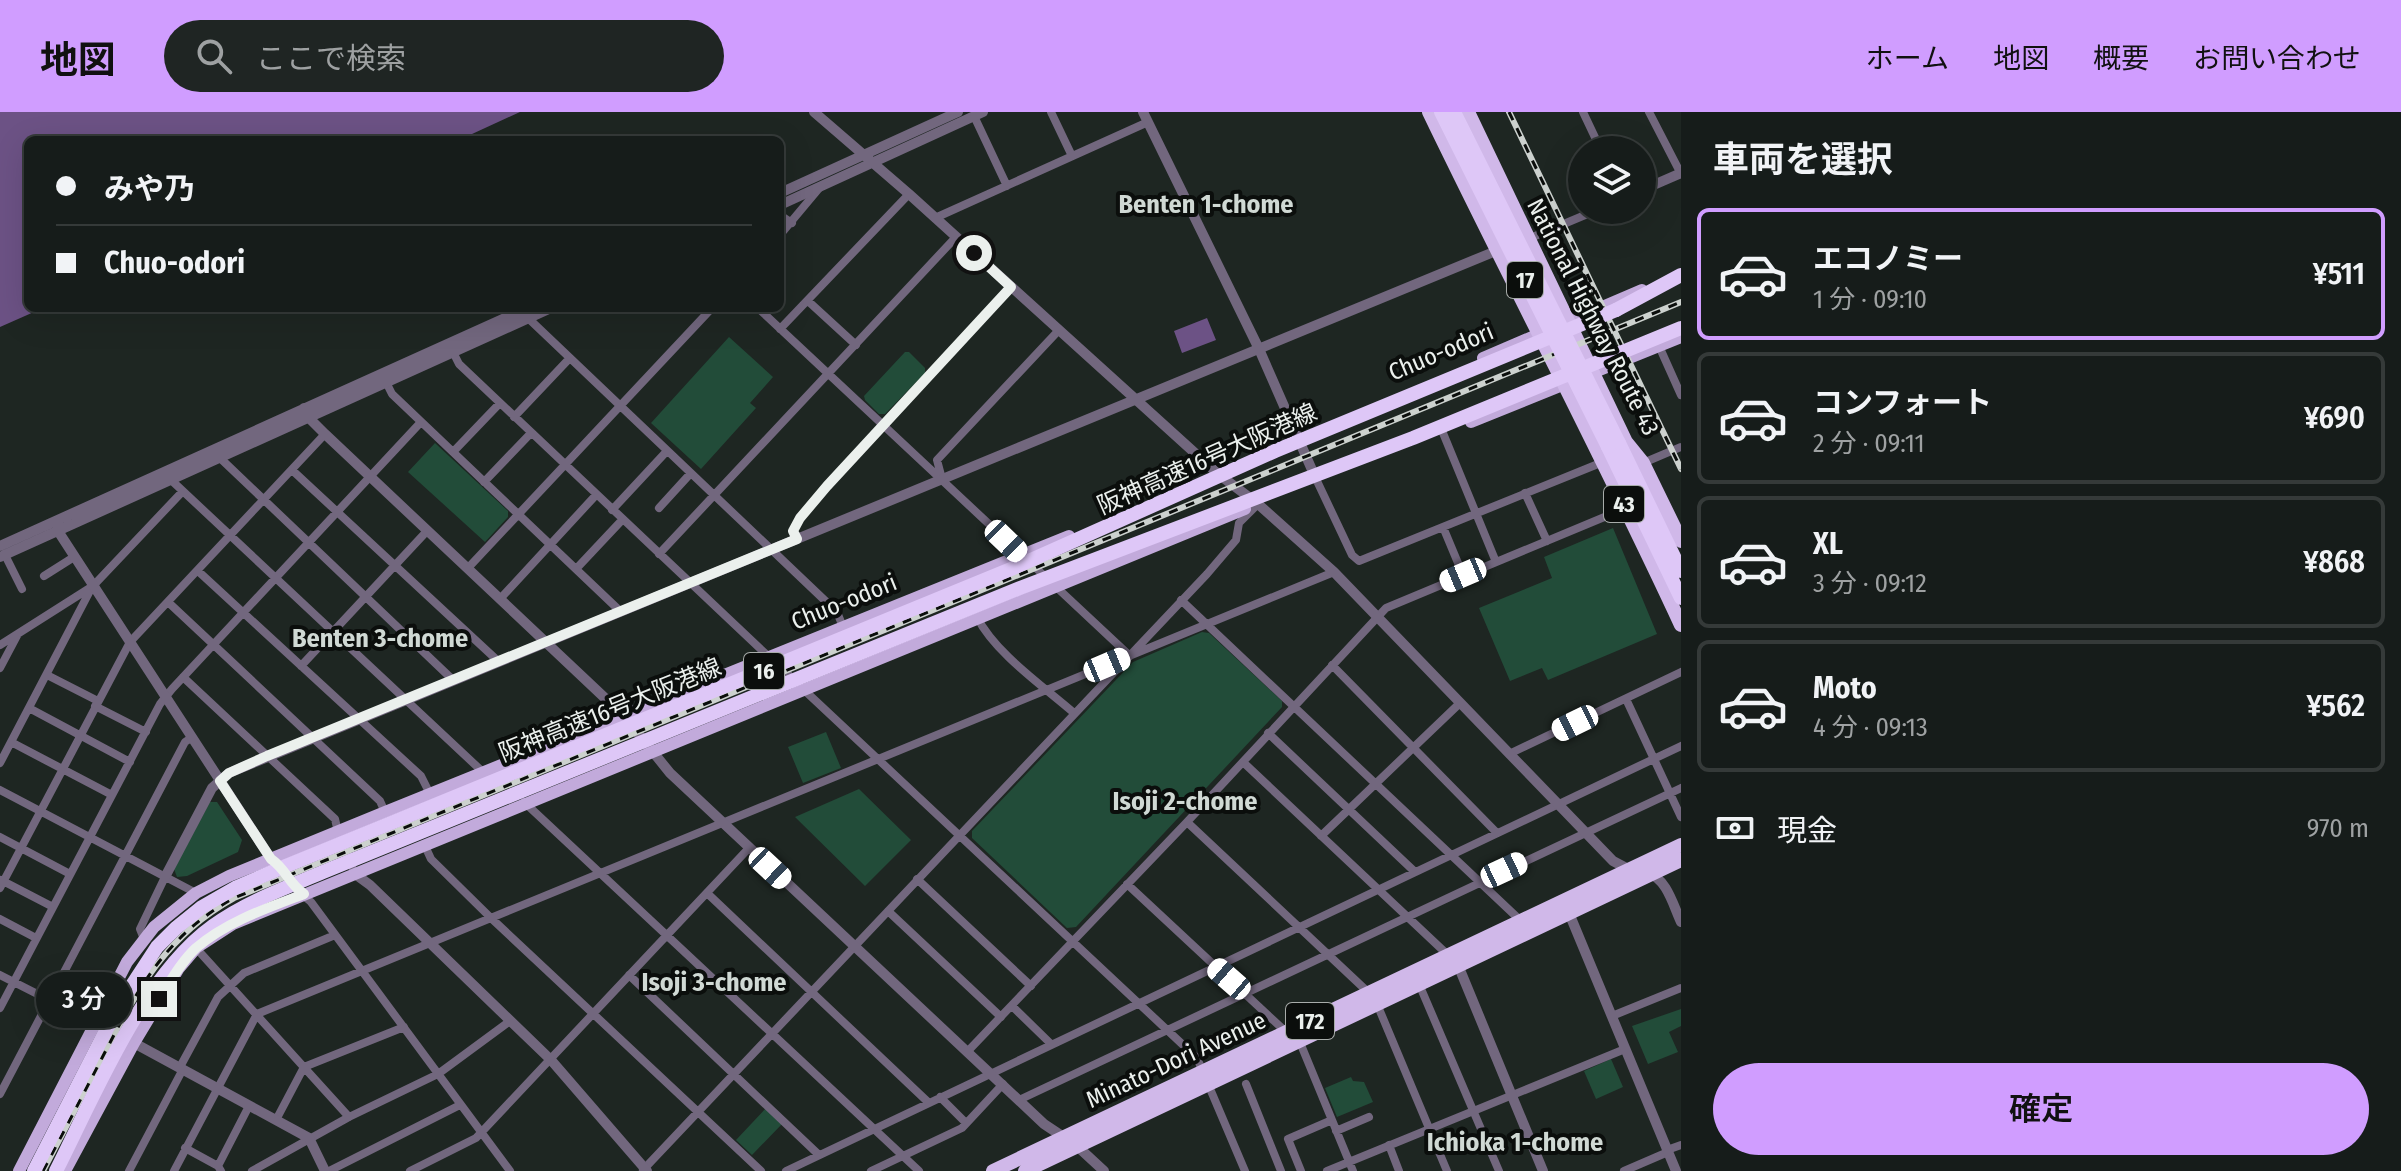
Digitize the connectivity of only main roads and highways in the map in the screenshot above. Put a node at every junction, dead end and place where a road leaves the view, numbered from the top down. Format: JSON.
{"nodes":[{"id":1,"x":1429,"y":112,"type":"edge"},
{"id":2,"x":1441,"y":112,"type":"edge"},
{"id":3,"x":1462,"y":112,"type":"edge"},
{"id":4,"x":1681,"y":274,"type":"edge"},
{"id":5,"x":1681,"y":284,"type":"edge"},
{"id":6,"x":1514,"y":289,"type":"junction"},
{"id":7,"x":1616,"y":310,"type":"junction"},
{"id":8,"x":1570,"y":320,"type":"junction"},
{"id":9,"x":1681,"y":332,"type":"edge"},
{"id":10,"x":1537,"y":334,"type":"junction"},
{"id":11,"x":1595,"y":372,"type":"junction"},
{"id":12,"x":1563,"y":385,"type":"junction"},
{"id":13,"x":1612,"y":410,"type":"junction"},
{"id":14,"x":1583,"y":423,"type":"junction"},
{"id":15,"x":1640,"y":466,"type":"junction"},
{"id":16,"x":1635,"y":526,"type":"junction"},
{"id":17,"x":1681,"y":541,"type":"edge"},
{"id":18,"x":1681,"y":561,"type":"edge"},
{"id":19,"x":1681,"y":571,"type":"edge"},
{"id":20,"x":1681,"y":598,"type":"edge"},
{"id":21,"x":1681,"y":608,"type":"edge"},
{"id":22,"x":1681,"y":625,"type":"edge"},
{"id":23,"x":1681,"y":845,"type":"edge"},
{"id":24,"x":1681,"y":860,"type":"edge"},
{"id":25,"x":1453,"y":960,"type":"junction"},
{"id":26,"x":1373,"y":998,"type":"junction"},
{"id":27,"x":1206,"y":1077,"type":"junction"},
{"id":28,"x":19,"y":1171,"type":"edge"},
{"id":29,"x":34,"y":1171,"type":"edge"},
{"id":30,"x":56,"y":1171,"type":"edge"},
{"id":31,"x":65,"y":1171,"type":"edge"},
{"id":32,"x":993,"y":1171,"type":"edge"},
{"id":33,"x":1025,"y":1171,"type":"edge"}],
"edges":[{"from":1,"to":6,"type":"highway","number":"43"},
{"from":2,"to":20,"type":"highway","number":"17","bridge":true},
{"from":3,"to":6,"type":"highway"},
{"from":3,"to":8,"type":"highway","name":"National Highway Route 43"},
{"from":3,"to":19,"type":"highway","number":"17","bridge":true},
{"from":4,"to":7,"type":"highway"},
{"from":4,"to":8,"type":"main road","name":"Chuo-odori"},
{"from":5,"to":7,"type":"highway","name":"阪神高速16号大阪港線","number":"16"},
{"from":6,"to":10,"type":"highway","number":"43"},
{"from":7,"to":29,"type":"highway","name":"阪神高速16号大阪港線","number":"16","bridge":true},
{"from":8,"to":10,"type":"main road","name":"Chuo-odori"},
{"from":8,"to":11,"type":"highway","name":"National Highway Route 43"},
{"from":9,"to":11,"type":"main road"},
{"from":9,"to":30,"type":"highway","name":"阪神高速16号大阪港線","number":"16","bridge":true},
{"from":10,"to":12,"type":"highway","number":"43"},
{"from":10,"to":28,"type":"main road","name":"Chuo-odori"},
{"from":11,"to":12,"type":"main road"},
{"from":11,"to":13,"type":"highway","name":"National Highway Route 43"},
{"from":12,"to":14,"type":"highway","number":"43"},
{"from":12,"to":31,"type":"main road"},
{"from":13,"to":14,"type":"highway"},
{"from":13,"to":15,"type":"highway","name":"National Highway Route 43"},
{"from":14,"to":16,"type":"highway","number":"43"},
{"from":15,"to":17,"type":"highway","name":"National Highway Route 43","number":"43"},
{"from":15,"to":18,"type":"highway"},
{"from":16,"to":21,"type":"highway"},
{"from":16,"to":22,"type":"highway","number":"43"},
{"from":23,"to":25,"type":"highway","name":"Minato-Dori Avenue","number":"172"},
{"from":24,"to":25,"type":"highway","name":"Minato-Dori Avenue","number":"172"},
{"from":25,"to":26,"type":"highway","name":"Minato-Dori Avenue","number":"172"},
{"from":25,"to":26,"type":"highway","name":"Minato-Dori Avenue","number":"172"},
{"from":26,"to":27,"type":"highway","name":"Minato-Dori Avenue","number":"172"},
{"from":26,"to":27,"type":"highway","name":"Minato-Dori Avenue","number":"172"},
{"from":27,"to":32,"type":"highway","name":"Minato-Dori Avenue","number":"172"},
{"from":27,"to":33,"type":"highway","name":"Minato-Dori Avenue","number":"172"}]}
